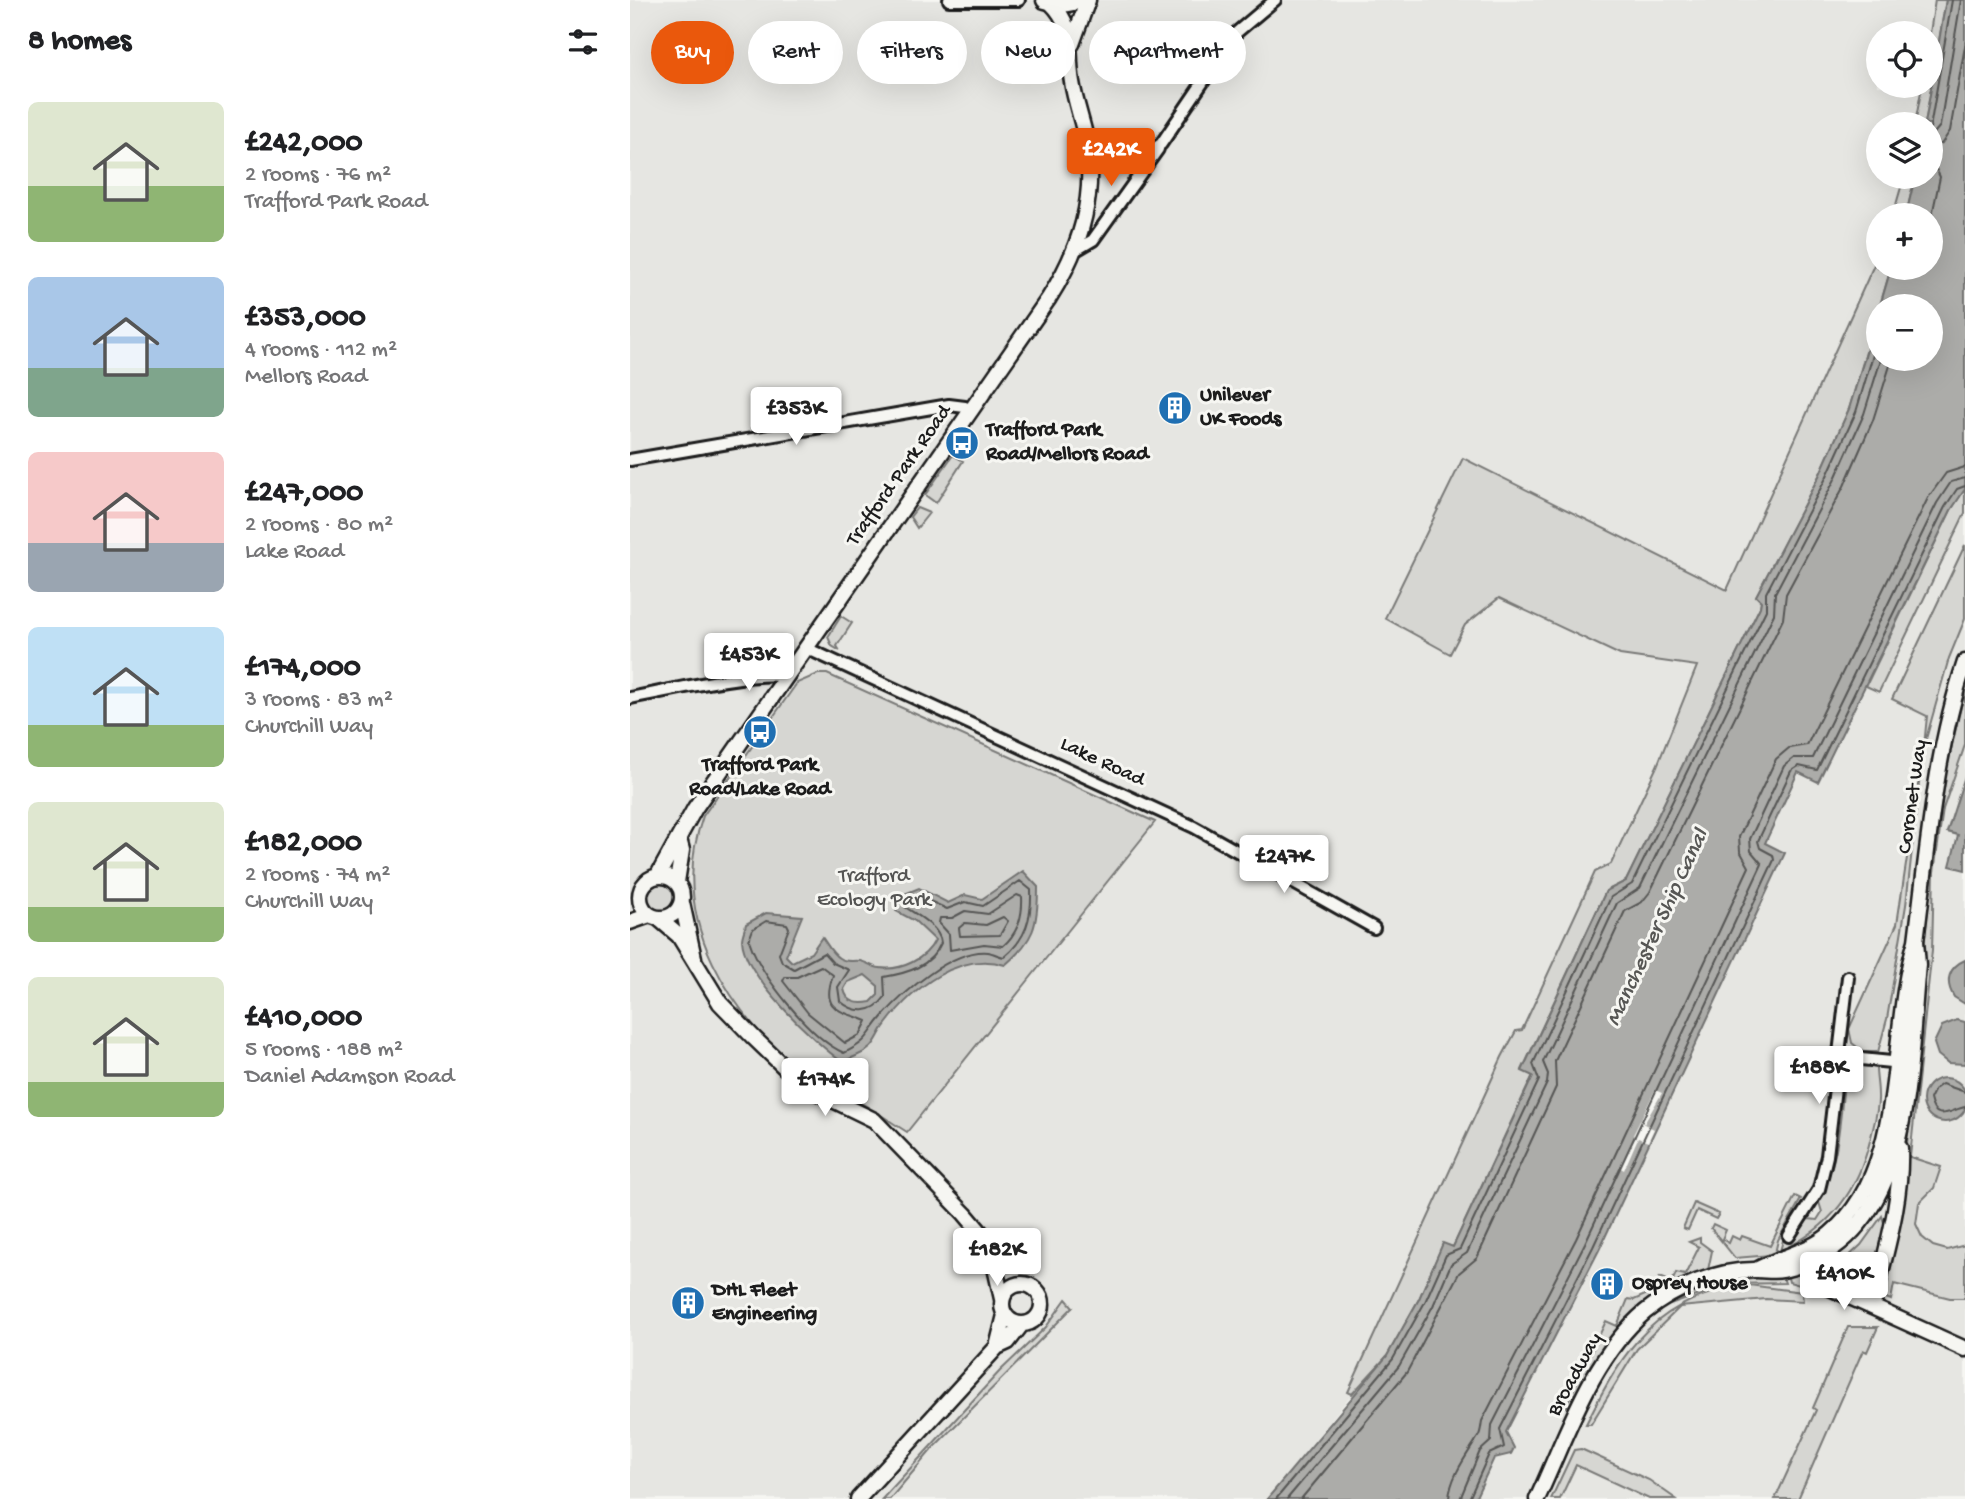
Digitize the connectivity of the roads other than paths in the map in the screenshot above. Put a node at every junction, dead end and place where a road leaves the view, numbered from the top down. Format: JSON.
{"nodes":[{"id":1,"x":949,"y":0,"type":"edge"},
{"id":2,"x":985,"y":0,"type":"edge"},
{"id":3,"x":1019,"y":0,"type":"edge"},
{"id":4,"x":1086,"y":0,"type":"edge"},
{"id":5,"x":1275,"y":0,"type":"edge"},
{"id":6,"x":1047,"y":1,"type":"edge"},
{"id":7,"x":1065,"y":21,"type":"edge"},
{"id":8,"x":1075,"y":33,"type":"edge"},
{"id":9,"x":1072,"y":84,"type":"edge"},
{"id":10,"x":1161,"y":144,"type":"junction"},
{"id":11,"x":1089,"y":161,"type":"junction"},
{"id":12,"x":1076,"y":250,"type":"junction"},
{"id":13,"x":970,"y":412,"type":"junction"},
{"id":14,"x":630,"y":460,"type":"edge"},
{"id":15,"x":806,"y":648,"type":"junction"},
{"id":16,"x":1965,"y":662,"type":"edge"},
{"id":17,"x":785,"y":678,"type":"junction"},
{"id":18,"x":630,"y":698,"type":"edge"},
{"id":19,"x":679,"y":839,"type":"junction"},
{"id":20,"x":658,"y":875,"type":"junction"},
{"id":21,"x":677,"y":882,"type":"junction"},
{"id":22,"x":682,"y":903,"type":"junction"},
{"id":23,"x":635,"y":904,"type":"edge"},
{"id":24,"x":654,"y":916,"type":"junction"},
{"id":25,"x":630,"y":922,"type":"edge"},
{"id":26,"x":1374,"y":928,"type":"dead end"},
{"id":27,"x":694,"y":959,"type":"junction"},
{"id":28,"x":1848,"y":977,"type":"dead end"},
{"id":29,"x":1841,"y":1057,"type":"junction"},
{"id":30,"x":1902,"y":1063,"type":"junction"},
{"id":31,"x":1900,"y":1138,"type":"junction"},
{"id":32,"x":1875,"y":1204,"type":"junction"},
{"id":33,"x":1853,"y":1213,"type":"junction"},
{"id":34,"x":1893,"y":1220,"type":"junction"},
{"id":35,"x":1790,"y":1236,"type":"dead end"},
{"id":36,"x":1802,"y":1258,"type":"junction"},
{"id":37,"x":995,"y":1262,"type":"junction"},
{"id":38,"x":1757,"y":1270,"type":"joint"},
{"id":39,"x":1021,"y":1284,"type":"junction"},
{"id":40,"x":1002,"y":1299,"type":"junction"},
{"id":41,"x":1873,"y":1305,"type":"junction"},
{"id":42,"x":1005,"y":1315,"type":"junction"},
{"id":43,"x":1022,"y":1324,"type":"junction"},
{"id":44,"x":997,"y":1347,"type":"junction"},
{"id":45,"x":1965,"y":1349,"type":"edge"},
{"id":46,"x":858,"y":1499,"type":"edge"},
{"id":47,"x":1537,"y":1499,"type":"edge"}],
"edges":[{"from":1,"to":2,"type":"street"},
{"from":2,"to":3,"type":"street"},
{"from":4,"to":6,"type":"main road"},
{"from":4,"to":8,"type":"street"},
{"from":5,"to":10,"type":"street","name":"Trafford Park Road"},
{"from":6,"to":7,"type":"street"},
{"from":9,"to":11,"type":"street"},
{"from":10,"to":11,"type":"street"},
{"from":10,"to":12,"type":"street","name":"Trafford Park Road"},
{"from":11,"to":12,"type":"street"},
{"from":12,"to":13,"type":"street","name":"Trafford Park Road"},
{"from":13,"to":14,"type":"street"},
{"from":13,"to":15,"type":"street","name":"Trafford Park Road"},
{"from":15,"to":17,"type":"street","name":"Trafford Park Road"},
{"from":15,"to":26,"type":"street","name":"Lake Road"},
{"from":16,"to":30,"type":"street","name":"Coronet Way"},
{"from":17,"to":18,"type":"street"},
{"from":17,"to":19,"type":"street","name":"Trafford Park Road"},
{"from":19,"to":20,"type":"street","name":"Trafford Park Road"},
{"from":19,"to":21,"type":"street","name":"Trafford Park Road"},
{"from":20,"to":21,"type":"street"},
{"from":20,"to":23,"type":"street"},
{"from":21,"to":22,"type":"street"},
{"from":22,"to":24,"type":"street"},
{"from":22,"to":27,"type":"street"},
{"from":23,"to":24,"type":"street"},
{"from":24,"to":25,"type":"street"},
{"from":24,"to":27,"type":"street"},
{"from":27,"to":37,"type":"street"},
{"from":28,"to":29,"type":"street"},
{"from":29,"to":30,"type":"street"},
{"from":29,"to":35,"type":"street"},
{"from":30,"to":31,"type":"street","name":"Coronet Way"},
{"from":30,"to":33,"type":"street","name":"Coronet Way"},
{"from":31,"to":32,"type":"street","name":"Coronet Way"},
{"from":31,"to":34,"type":"street"},
{"from":32,"to":33,"type":"street"},
{"from":32,"to":34,"type":"street"},
{"from":32,"to":36,"type":"street","name":"Coronet Way"},
{"from":33,"to":36,"type":"street","name":"Coronet Way"},
{"from":34,"to":41,"type":"street"},
{"from":36,"to":38,"type":"street","name":"Coronet Way"},
{"from":36,"to":41,"type":"street"},
{"from":37,"to":39,"type":"street"},
{"from":37,"to":40,"type":"street"},
{"from":38,"to":47,"type":"street","name":"Broadway"},
{"from":39,"to":40,"type":"street"},
{"from":39,"to":43,"type":"street"},
{"from":40,"to":42,"type":"street"},
{"from":41,"to":45,"type":"street"},
{"from":42,"to":43,"type":"street"},
{"from":42,"to":44,"type":"street"},
{"from":43,"to":44,"type":"street"},
{"from":44,"to":46,"type":"street"}]}
